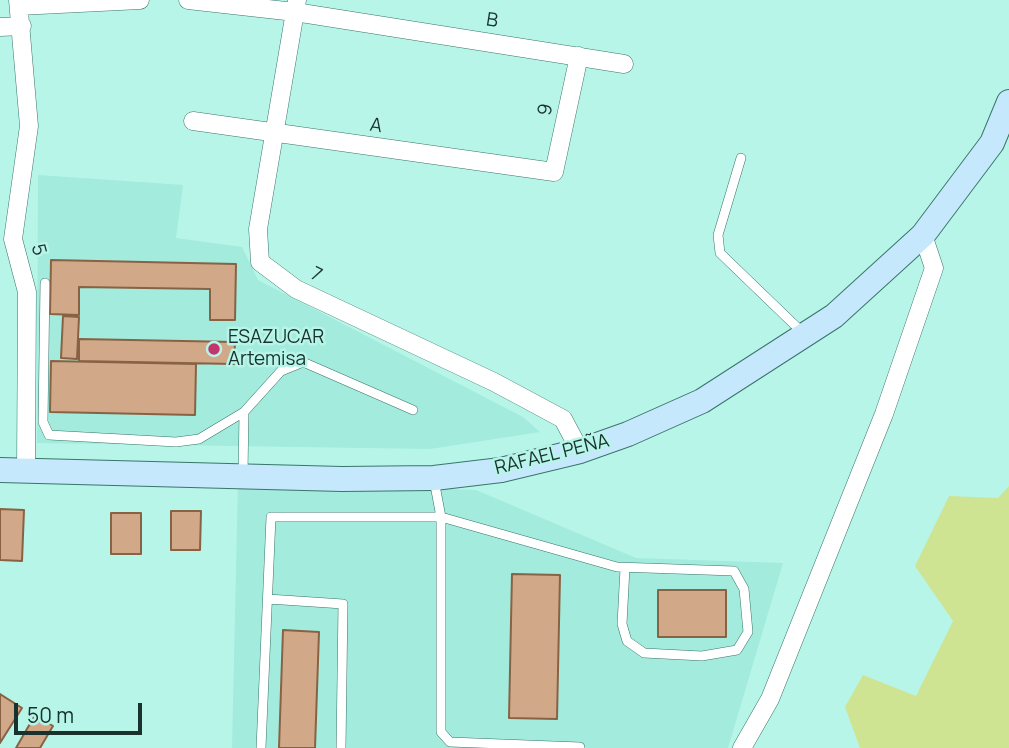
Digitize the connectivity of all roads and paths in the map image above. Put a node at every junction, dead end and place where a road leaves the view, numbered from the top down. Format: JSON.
{"nodes":[{"id":1,"x":140,"y":0,"type":"edge"},
{"id":2,"x":188,"y":0,"type":"edge"},
{"id":3,"x":18,"y":3,"type":"edge"},
{"id":4,"x":296,"y":6,"type":"edge"},
{"id":5,"x":22,"y":26,"type":"junction"},
{"id":6,"x":0,"y":27,"type":"edge"},
{"id":7,"x":579,"y":56,"type":"junction"},
{"id":8,"x":624,"y":64,"type":"dead end"},
{"id":9,"x":1009,"y":102,"type":"edge"},
{"id":10,"x":192,"y":121,"type":"dead end"},
{"id":11,"x":277,"y":134,"type":"junction"},
{"id":12,"x":741,"y":158,"type":"dead end"},
{"id":13,"x":554,"y":172,"type":"joint"},
{"id":14,"x":923,"y":235,"type":"junction"},
{"id":15,"x":45,"y":283,"type":"dead end"},
{"id":16,"x":807,"y":337,"type":"junction"},
{"id":17,"x":412,"y":410,"type":"dead end"},
{"id":18,"x":244,"y":412,"type":"junction"},
{"id":19,"x":580,"y":451,"type":"junction"},
{"id":20,"x":0,"y":470,"type":"edge"},
{"id":21,"x":26,"y":470,"type":"junction"},
{"id":22,"x":243,"y":475,"type":"junction"},
{"id":23,"x":434,"y":478,"type":"junction"},
{"id":24,"x":441,"y":517,"type":"junction"},
{"id":25,"x":625,"y":568,"type":"junction"},
{"id":26,"x":268,"y":599,"type":"junction"},
{"id":27,"x":580,"y":747,"type":"edge"},
{"id":28,"x":261,"y":748,"type":"edge"},
{"id":29,"x":341,"y":748,"type":"edge"},
{"id":30,"x":742,"y":748,"type":"edge"}],
"edges":[{"from":1,"to":3,"type":"street"},
{"from":2,"to":4,"type":"street","name":"B"},
{"from":3,"to":5,"type":"street","name":"5"},
{"from":4,"to":7,"type":"street","name":"B"},
{"from":4,"to":11,"type":"street","name":"7"},
{"from":5,"to":6,"type":"street"},
{"from":5,"to":21,"type":"street","name":"5"},
{"from":7,"to":8,"type":"street","name":"B"},
{"from":7,"to":13,"type":"street","name":"9"},
{"from":9,"to":14,"type":"street","name":"RAFAEL PEÑA"},
{"from":10,"to":11,"type":"street","name":"A"},
{"from":11,"to":13,"type":"street","name":"A"},
{"from":11,"to":19,"type":"street","name":"7"},
{"from":12,"to":16,"type":"lane"},
{"from":14,"to":16,"type":"street","name":"RAFAEL PEÑA"},
{"from":14,"to":30,"type":"street"},
{"from":15,"to":18,"type":"lane"},
{"from":16,"to":19,"type":"street","name":"RAFAEL PEÑA"},
{"from":17,"to":18,"type":"lane"},
{"from":18,"to":22,"type":"lane"},
{"from":19,"to":23,"type":"street","name":"RAFAEL PEÑA"},
{"from":20,"to":21,"type":"street","name":"RAFAEL PEÑA"},
{"from":21,"to":22,"type":"street","name":"RAFAEL PEÑA"},
{"from":22,"to":23,"type":"street","name":"RAFAEL PEÑA"},
{"from":23,"to":24,"type":"lane"},
{"from":24,"to":25,"type":"lane"},
{"from":24,"to":26,"type":"lane"},
{"from":24,"to":27,"type":"lane"},
{"from":25,"to":25,"type":"lane"},
{"from":26,"to":28,"type":"lane"},
{"from":26,"to":29,"type":"lane"}]}
